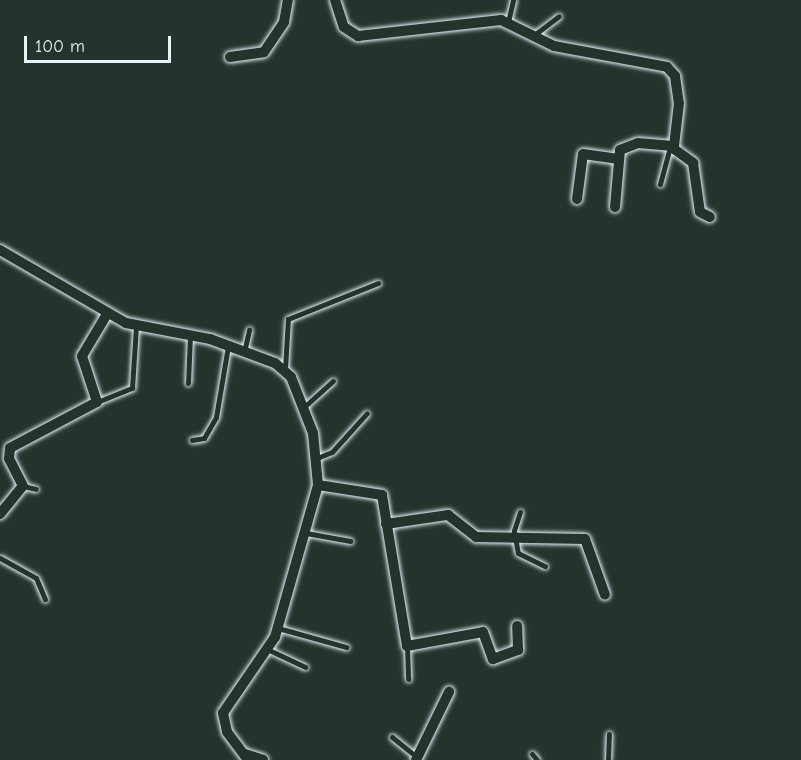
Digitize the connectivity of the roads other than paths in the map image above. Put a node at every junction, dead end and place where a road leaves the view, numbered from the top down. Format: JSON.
{"nodes":[{"id":1,"x":288,"y":0,"type":"edge"},
{"id":2,"x":334,"y":0,"type":"edge"},
{"id":3,"x":513,"y":0,"type":"edge"},
{"id":4,"x":559,"y":16,"type":"dead end"},
{"id":5,"x":508,"y":22,"type":"junction"},
{"id":6,"x":533,"y":36,"type":"junction"},
{"id":7,"x":230,"y":57,"type":"dead end"},
{"id":8,"x":672,"y":146,"type":"junction"},
{"id":9,"x":619,"y":159,"type":"junction"},
{"id":10,"x":660,"y":184,"type":"dead end"},
{"id":11,"x":577,"y":199,"type":"dead end"},
{"id":12,"x":615,"y":207,"type":"dead end"},
{"id":13,"x":710,"y":217,"type":"dead end"},
{"id":14,"x":0,"y":250,"type":"edge"},
{"id":15,"x":378,"y":283,"type":"dead end"},
{"id":16,"x":106,"y":314,"type":"junction"},
{"id":17,"x":136,"y":326,"type":"junction"},
{"id":18,"x":249,"y":330,"type":"dead end"},
{"id":19,"x":190,"y":336,"type":"junction"},
{"id":20,"x":228,"y":346,"type":"junction"},
{"id":21,"x":244,"y":354,"type":"junction"},
{"id":22,"x":285,"y":369,"type":"junction"},
{"id":23,"x":333,"y":381,"type":"dead end"},
{"id":24,"x":188,"y":383,"type":"dead end"},
{"id":25,"x":97,"y":402,"type":"junction"},
{"id":26,"x":304,"y":407,"type":"junction"},
{"id":27,"x":367,"y":413,"type":"dead end"},
{"id":28,"x":192,"y":440,"type":"dead end"},
{"id":29,"x":317,"y":458,"type":"junction"},
{"id":30,"x":318,"y":485,"type":"junction"},
{"id":31,"x":23,"y":486,"type":"junction"},
{"id":32,"x":36,"y":489,"type":"dead end"},
{"id":33,"x":520,"y":512,"type":"dead end"},
{"id":34,"x":0,"y":514,"type":"edge"},
{"id":35,"x":386,"y":524,"type":"junction"},
{"id":36,"x":306,"y":533,"type":"junction"},
{"id":37,"x":350,"y":541,"type":"dead end"},
{"id":38,"x":513,"y":542,"type":"junction"},
{"id":39,"x":0,"y":558,"type":"edge"},
{"id":40,"x":545,"y":566,"type":"dead end"},
{"id":41,"x":605,"y":595,"type":"dead end"},
{"id":42,"x":45,"y":599,"type":"dead end"},
{"id":43,"x":517,"y":626,"type":"dead end"},
{"id":44,"x":278,"y":628,"type":"junction"},
{"id":45,"x":407,"y":646,"type":"junction"},
{"id":46,"x":346,"y":647,"type":"dead end"},
{"id":47,"x":269,"y":650,"type":"junction"},
{"id":48,"x":305,"y":667,"type":"dead end"},
{"id":49,"x":408,"y":679,"type":"dead end"},
{"id":50,"x":448,"y":692,"type":"dead end"},
{"id":51,"x":609,"y":734,"type":"dead end"},
{"id":52,"x":392,"y":737,"type":"dead end"},
{"id":53,"x":532,"y":754,"type":"dead end"},
{"id":54,"x":246,"y":757,"type":"edge"},
{"id":55,"x":416,"y":759,"type":"edge"},
{"id":56,"x":262,"y":760,"type":"edge"},
{"id":57,"x":537,"y":760,"type":"edge"},
{"id":58,"x":609,"y":760,"type":"edge"}],
"edges":[{"from":1,"to":7,"type":"street"},
{"from":2,"to":5,"type":"street"},
{"from":3,"to":5,"type":"lane"},
{"from":4,"to":6,"type":"lane"},
{"from":5,"to":6,"type":"street"},
{"from":6,"to":8,"type":"street"},
{"from":8,"to":9,"type":"street"},
{"from":8,"to":10,"type":"lane"},
{"from":8,"to":13,"type":"street"},
{"from":9,"to":11,"type":"street"},
{"from":9,"to":12,"type":"street"},
{"from":14,"to":16,"type":"street"},
{"from":15,"to":22,"type":"lane"},
{"from":16,"to":17,"type":"street"},
{"from":16,"to":25,"type":"street"},
{"from":17,"to":19,"type":"street"},
{"from":17,"to":25,"type":"lane"},
{"from":18,"to":21,"type":"lane"},
{"from":19,"to":20,"type":"street"},
{"from":19,"to":24,"type":"lane"},
{"from":20,"to":21,"type":"street"},
{"from":20,"to":28,"type":"lane"},
{"from":21,"to":22,"type":"street"},
{"from":22,"to":26,"type":"street"},
{"from":23,"to":26,"type":"lane"},
{"from":25,"to":31,"type":"street"},
{"from":26,"to":29,"type":"street"},
{"from":27,"to":29,"type":"lane"},
{"from":29,"to":30,"type":"street"},
{"from":30,"to":35,"type":"street"},
{"from":30,"to":36,"type":"street"},
{"from":31,"to":32,"type":"lane"},
{"from":31,"to":34,"type":"street"},
{"from":33,"to":38,"type":"lane"},
{"from":35,"to":38,"type":"street"},
{"from":35,"to":45,"type":"street"},
{"from":36,"to":37,"type":"lane"},
{"from":36,"to":44,"type":"street"},
{"from":38,"to":40,"type":"lane"},
{"from":38,"to":41,"type":"street"},
{"from":39,"to":42,"type":"lane"},
{"from":43,"to":45,"type":"street"},
{"from":44,"to":46,"type":"lane"},
{"from":44,"to":47,"type":"street"},
{"from":45,"to":49,"type":"lane"},
{"from":47,"to":48,"type":"lane"},
{"from":47,"to":54,"type":"street"},
{"from":50,"to":55,"type":"street"},
{"from":51,"to":58,"type":"lane"},
{"from":52,"to":55,"type":"lane"},
{"from":53,"to":57,"type":"lane"},
{"from":54,"to":56,"type":"street"}]}
